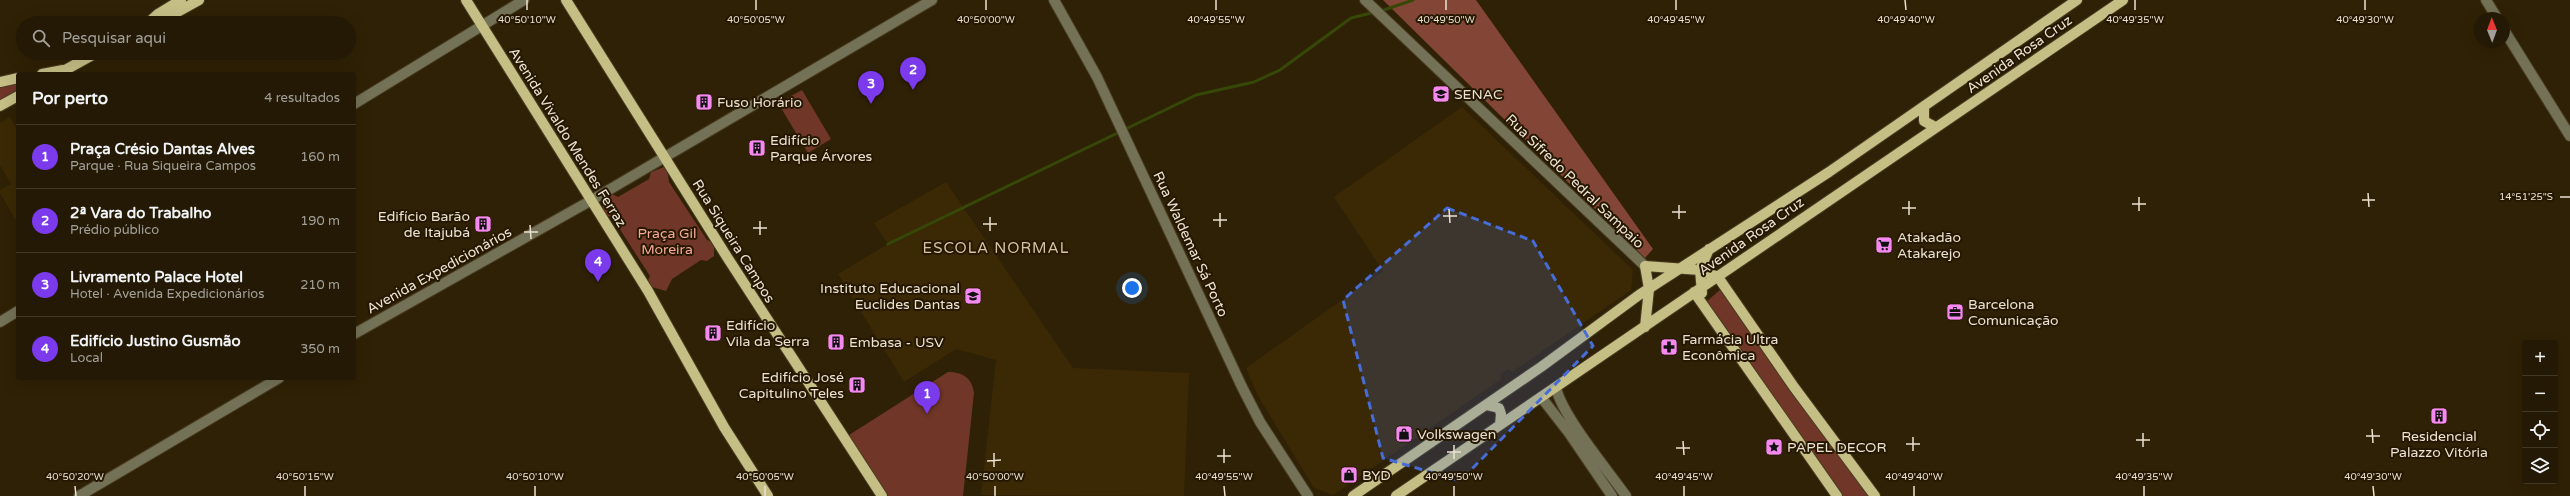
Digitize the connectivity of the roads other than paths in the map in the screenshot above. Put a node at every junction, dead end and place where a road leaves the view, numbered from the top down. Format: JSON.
{"nodes":[{"id":1,"x":181,"y":0,"type":"edge"},
{"id":2,"x":199,"y":0,"type":"edge"},
{"id":3,"x":466,"y":0,"type":"edge"},
{"id":4,"x":524,"y":0,"type":"edge"},
{"id":5,"x":566,"y":0,"type":"edge"},
{"id":6,"x":932,"y":0,"type":"edge"},
{"id":7,"x":1054,"y":0,"type":"edge"},
{"id":8,"x":2077,"y":0,"type":"edge"},
{"id":9,"x":2486,"y":0,"type":"edge"},
{"id":10,"x":2121,"y":1,"type":"edge"},
{"id":11,"x":1367,"y":3,"type":"edge"},
{"id":12,"x":2493,"y":12,"type":"edge"},
{"id":13,"x":158,"y":16,"type":"edge"},
{"id":14,"x":170,"y":16,"type":"edge"},
{"id":15,"x":482,"y":25,"type":"junction"},
{"id":16,"x":2510,"y":40,"type":"edge"},
{"id":17,"x":83,"y":60,"type":"edge"},
{"id":18,"x":61,"y":72,"type":"edge"},
{"id":19,"x":16,"y":78,"type":"edge"},
{"id":20,"x":0,"y":82,"type":"edge"},
{"id":21,"x":16,"y":97,"type":"edge"},
{"id":22,"x":356,"y":103,"type":"edge"},
{"id":23,"x":0,"y":106,"type":"edge"},
{"id":24,"x":1924,"y":106,"type":"junction"},
{"id":25,"x":1934,"y":127,"type":"junction"},
{"id":26,"x":2570,"y":136,"type":"edge"},
{"id":27,"x":665,"y":156,"type":"junction"},
{"id":28,"x":590,"y":201,"type":"junction"},
{"id":29,"x":1709,"y":249,"type":"junction"},
{"id":30,"x":1645,"y":266,"type":"junction"},
{"id":31,"x":1678,"y":269,"type":"junction"},
{"id":32,"x":1700,"y":270,"type":"junction"},
{"id":33,"x":1718,"y":277,"type":"junction"},
{"id":34,"x":1649,"y":289,"type":"junction"},
{"id":35,"x":1698,"y":290,"type":"junction"},
{"id":36,"x":16,"y":312,"type":"edge"},
{"id":37,"x":0,"y":322,"type":"edge"},
{"id":38,"x":1645,"y":327,"type":"junction"},
{"id":39,"x":356,"y":333,"type":"edge"},
{"id":40,"x":276,"y":380,"type":"edge"},
{"id":41,"x":1556,"y":388,"type":"junction"},
{"id":42,"x":1541,"y":397,"type":"junction"},
{"id":43,"x":1486,"y":405,"type":"junction"},
{"id":44,"x":1500,"y":425,"type":"junction"},
{"id":45,"x":79,"y":496,"type":"edge"},
{"id":46,"x":768,"y":496,"type":"edge"},
{"id":47,"x":882,"y":496,"type":"edge"},
{"id":48,"x":1308,"y":496,"type":"edge"},
{"id":49,"x":1353,"y":496,"type":"edge"},
{"id":50,"x":1396,"y":496,"type":"edge"},
{"id":51,"x":1612,"y":496,"type":"edge"},
{"id":52,"x":1626,"y":496,"type":"edge"},
{"id":53,"x":1837,"y":496,"type":"edge"},
{"id":54,"x":1874,"y":496,"type":"edge"}],
"edges":[{"from":1,"to":13,"type":"main road"},
{"from":2,"to":14,"type":"main road"},
{"from":3,"to":15,"type":"main road","name":"Avenida Vivaldo Mendes Ferraz"},
{"from":4,"to":15,"type":"street"},
{"from":5,"to":27,"type":"main road","name":"Rua Siqueira Campos"},
{"from":6,"to":27,"type":"street","name":"Avenida Expedicionários"},
{"from":7,"to":48,"type":"street","name":"Rua Waldemar Sá Porto"},
{"from":8,"to":24,"type":"main road","name":"Avenida Rosa Cruz"},
{"from":9,"to":12,"type":"street"},
{"from":10,"to":25,"type":"main road","name":"Avenida Rosa Cruz"},
{"from":11,"to":30,"type":"street","name":"Rua Sifredo Pedral Sampaio"},
{"from":15,"to":22,"type":"street"},
{"from":15,"to":28,"type":"main road","name":"Avenida Vivaldo Mendes Ferraz"},
{"from":16,"to":26,"type":"street"},
{"from":17,"to":18,"type":"main road"},
{"from":19,"to":20,"type":"main road"},
{"from":21,"to":23,"type":"main road"},
{"from":24,"to":25,"type":"main road"},
{"from":24,"to":29,"type":"main road","name":"Avenida Rosa Cruz"},
{"from":25,"to":33,"type":"main road","name":"Avenida Rosa Cruz"},
{"from":27,"to":28,"type":"street","name":"Avenida Expedicionários"},
{"from":27,"to":47,"type":"main road","name":"Rua Siqueira Campos"},
{"from":28,"to":39,"type":"street","name":"Avenida Expedicionários"},
{"from":28,"to":46,"type":"main road","name":"Avenida Vivaldo Mendes Ferraz"},
{"from":29,"to":31,"type":"main road","name":"Avenida Rosa Cruz"},
{"from":29,"to":32,"type":"main road"},
{"from":30,"to":31,"type":"main road"},
{"from":30,"to":34,"type":"main road"},
{"from":31,"to":32,"type":"main road"},
{"from":31,"to":34,"type":"main road","name":"Avenida Rosa Cruz"},
{"from":32,"to":33,"type":"main road"},
{"from":32,"to":35,"type":"main road"},
{"from":33,"to":35,"type":"main road","name":"Avenida Rosa Cruz"},
{"from":33,"to":54,"type":"main road"},
{"from":34,"to":38,"type":"main road"},
{"from":34,"to":43,"type":"main road","name":"Avenida Rosa Cruz"},
{"from":35,"to":38,"type":"main road","name":"Avenida Rosa Cruz"},
{"from":35,"to":53,"type":"main road"},
{"from":36,"to":37,"type":"street"},
{"from":38,"to":41,"type":"main road","name":"Avenida Rosa Cruz"},
{"from":40,"to":45,"type":"street"},
{"from":41,"to":42,"type":"main road","name":"Avenida Rosa Cruz"},
{"from":41,"to":52,"type":"street"},
{"from":42,"to":44,"type":"main road","name":"Avenida Rosa Cruz"},
{"from":42,"to":51,"type":"street"},
{"from":43,"to":44,"type":"main road"},
{"from":43,"to":49,"type":"main road","name":"Avenida Rosa Cruz"},
{"from":44,"to":50,"type":"main road","name":"Avenida Rosa Cruz"}]}
